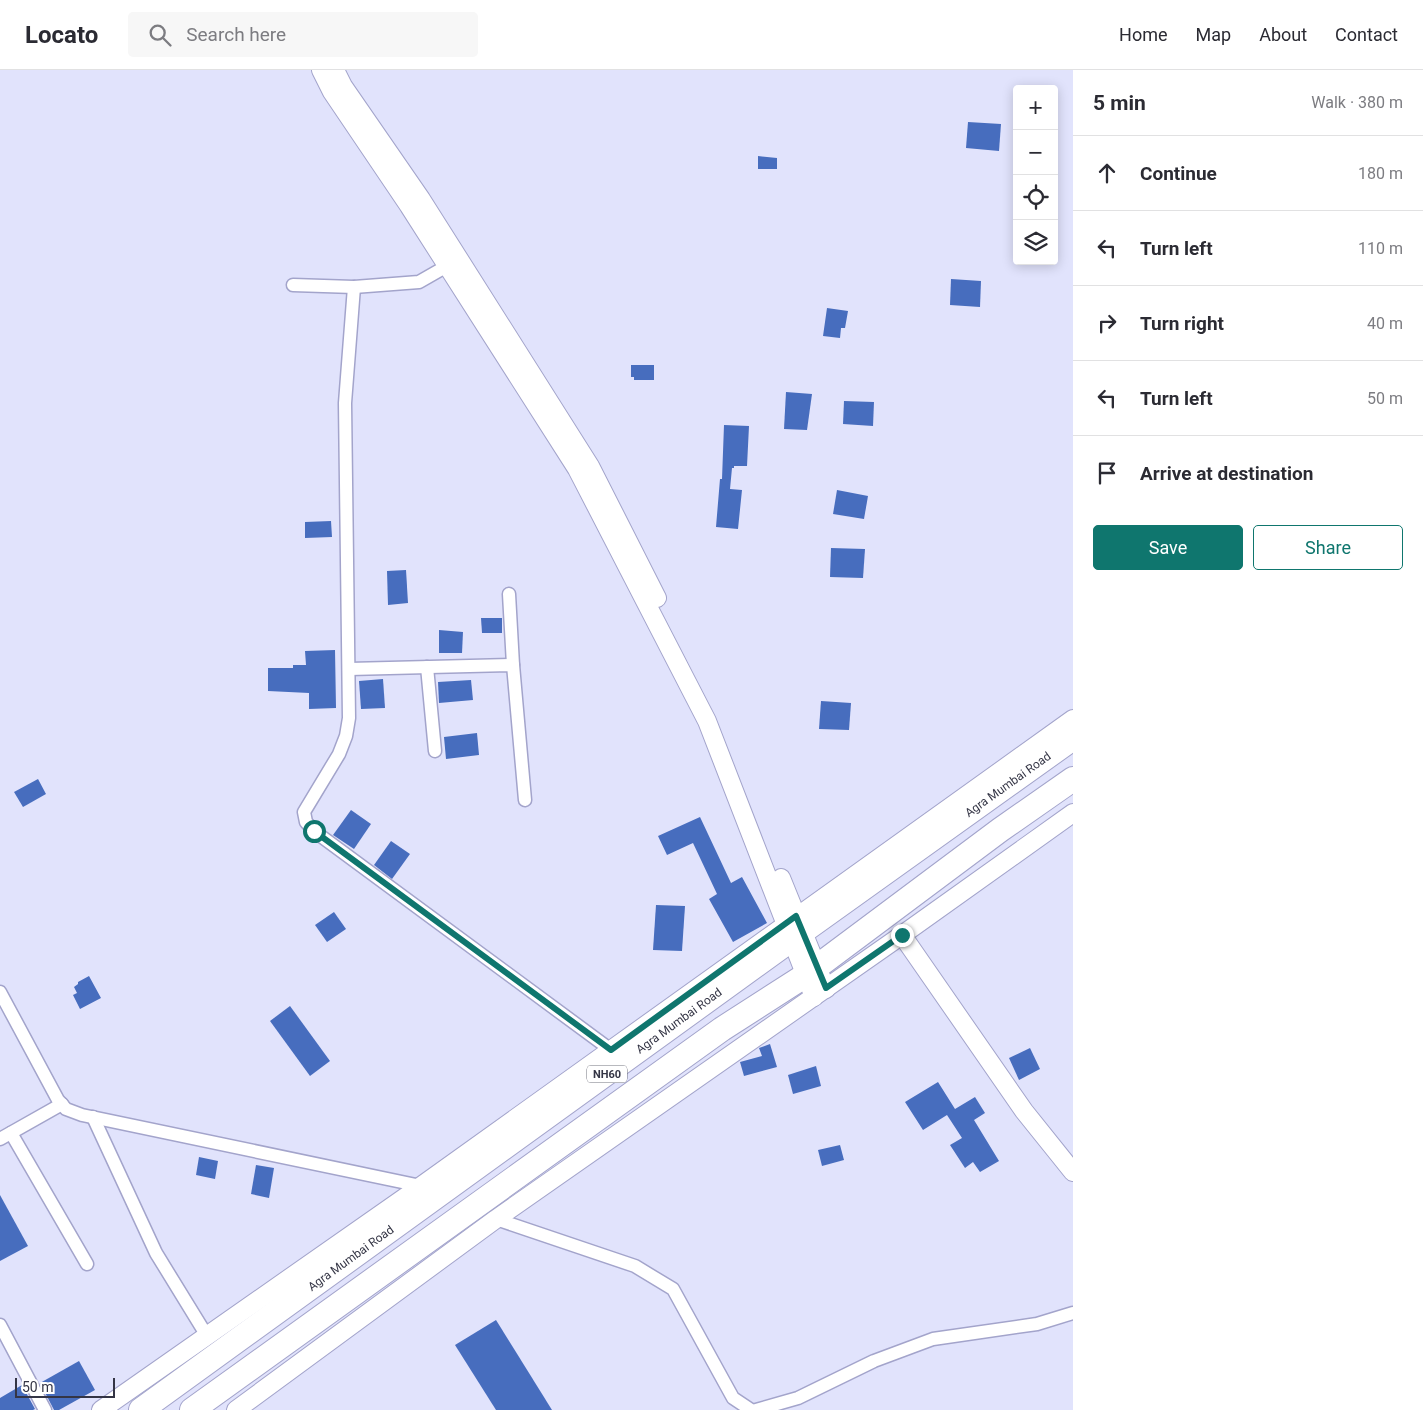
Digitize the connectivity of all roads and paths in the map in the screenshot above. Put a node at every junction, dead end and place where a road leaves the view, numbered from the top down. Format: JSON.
{"nodes":[{"id":1,"x":321,"y":70,"type":"edge"},
{"id":2,"x":335,"y":70,"type":"edge"},
{"id":3,"x":447,"y":266,"type":"junction"},
{"id":4,"x":293,"y":285,"type":"dead end"},
{"id":5,"x":354,"y":287,"type":"junction"},
{"id":6,"x":509,"y":594,"type":"dead end"},
{"id":7,"x":513,"y":665,"type":"junction"},
{"id":8,"x":427,"y":667,"type":"junction"},
{"id":9,"x":349,"y":669,"type":"junction"},
{"id":10,"x":1073,"y":719,"type":"edge"},
{"id":11,"x":1073,"y":738,"type":"edge"},
{"id":12,"x":435,"y":751,"type":"dead end"},
{"id":13,"x":1073,"y":779,"type":"edge"},
{"id":14,"x":525,"y":800,"type":"dead end"},
{"id":15,"x":1073,"y":813,"type":"edge"},
{"id":16,"x":794,"y":927,"type":"junction"},
{"id":17,"x":902,"y":935,"type":"junction"},
{"id":18,"x":811,"y":971,"type":"junction"},
{"id":19,"x":0,"y":992,"type":"edge"},
{"id":20,"x":820,"y":993,"type":"junction"},
{"id":21,"x":611,"y":1050,"type":"junction"},
{"id":22,"x":62,"y":1104,"type":"junction"},
{"id":23,"x":93,"y":1117,"type":"junction"},
{"id":24,"x":5,"y":1136,"type":"edge"},
{"id":25,"x":1073,"y":1172,"type":"edge"},
{"id":26,"x":421,"y":1186,"type":"junction"},
{"id":27,"x":496,"y":1219,"type":"junction"},
{"id":28,"x":87,"y":1264,"type":"dead end"},
{"id":29,"x":1073,"y":1313,"type":"edge"},
{"id":30,"x":0,"y":1325,"type":"edge"},
{"id":31,"x":207,"y":1336,"type":"junction"},
{"id":32,"x":45,"y":1410,"type":"edge"},
{"id":33,"x":101,"y":1410,"type":"edge"},
{"id":34,"x":141,"y":1410,"type":"edge"},
{"id":35,"x":192,"y":1410,"type":"edge"},
{"id":36,"x":236,"y":1410,"type":"edge"},
{"id":37,"x":751,"y":1410,"type":"edge"},
{"id":38,"x":756,"y":1410,"type":"edge"}],
"edges":[{"from":1,"to":3,"type":"street"},
{"from":2,"to":16,"type":"street"},
{"from":3,"to":5,"type":"street"},
{"from":3,"to":16,"type":"street"},
{"from":4,"to":5,"type":"street"},
{"from":5,"to":9,"type":"street"},
{"from":6,"to":7,"type":"street"},
{"from":7,"to":8,"type":"street"},
{"from":7,"to":14,"type":"street"},
{"from":8,"to":9,"type":"street"},
{"from":8,"to":12,"type":"street"},
{"from":9,"to":21,"type":"street"},
{"from":10,"to":16,"type":"street"},
{"from":11,"to":16,"type":"highway","name":"Agra Mumbai Road","number":"NH60"},
{"from":13,"to":18,"type":"highway","number":"NH60"},
{"from":15,"to":17,"type":"street"},
{"from":16,"to":18,"type":"street"},
{"from":16,"to":21,"type":"street"},
{"from":16,"to":34,"type":"highway","name":"Agra Mumbai Road","number":"NH60"},
{"from":17,"to":20,"type":"street"},
{"from":17,"to":25,"type":"street"},
{"from":18,"to":20,"type":"street"},
{"from":18,"to":35,"type":"highway","number":"NH60"},
{"from":19,"to":22,"type":"street"},
{"from":20,"to":27,"type":"street"},
{"from":21,"to":26,"type":"street"},
{"from":22,"to":23,"type":"street"},
{"from":22,"to":24,"type":"street"},
{"from":23,"to":26,"type":"street"},
{"from":23,"to":31,"type":"street"},
{"from":24,"to":28,"type":"street"},
{"from":26,"to":31,"type":"street"},
{"from":27,"to":36,"type":"street"},
{"from":27,"to":37,"type":"street"},
{"from":29,"to":38,"type":"street"},
{"from":30,"to":32,"type":"street"},
{"from":31,"to":33,"type":"street"}]}
